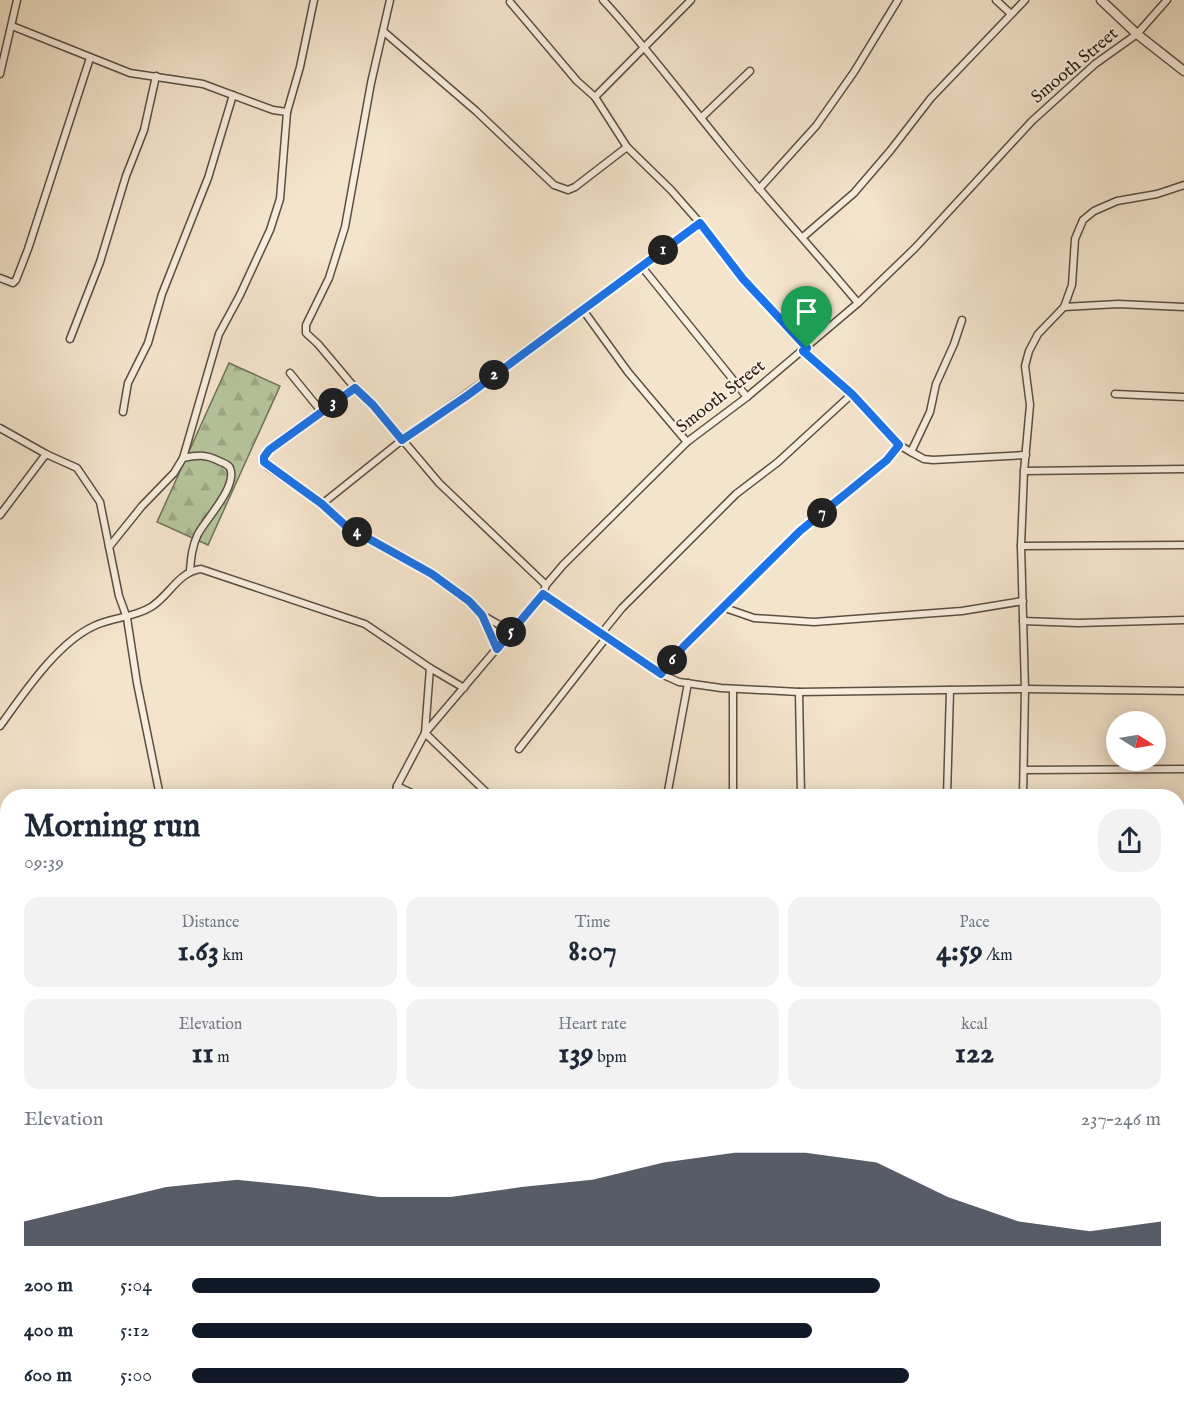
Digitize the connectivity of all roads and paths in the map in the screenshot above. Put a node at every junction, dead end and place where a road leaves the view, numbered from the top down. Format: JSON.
{"nodes":[{"id":1,"x":17,"y":0,"type":"edge"},
{"id":2,"x":314,"y":0,"type":"edge"},
{"id":3,"x":390,"y":0,"type":"edge"},
{"id":4,"x":603,"y":0,"type":"edge"},
{"id":5,"x":691,"y":0,"type":"edge"},
{"id":6,"x":898,"y":0,"type":"edge"},
{"id":7,"x":996,"y":0,"type":"edge"},
{"id":8,"x":1025,"y":0,"type":"edge"},
{"id":9,"x":1101,"y":0,"type":"edge"},
{"id":10,"x":1167,"y":0,"type":"edge"},
{"id":11,"x":510,"y":2,"type":"dead end"},
{"id":12,"x":1011,"y":14,"type":"junction"},
{"id":13,"x":12,"y":26,"type":"junction"},
{"id":14,"x":382,"y":31,"type":"junction"},
{"id":15,"x":1137,"y":34,"type":"junction"},
{"id":16,"x":644,"y":45,"type":"junction"},
{"id":17,"x":90,"y":58,"type":"junction"},
{"id":18,"x":0,"y":71,"type":"edge"},
{"id":19,"x":750,"y":71,"type":"dead end"},
{"id":20,"x":1184,"y":71,"type":"edge"},
{"id":21,"x":156,"y":76,"type":"junction"},
{"id":22,"x":233,"y":95,"type":"junction"},
{"id":23,"x":594,"y":97,"type":"junction"},
{"id":24,"x":287,"y":112,"type":"junction"},
{"id":25,"x":701,"y":118,"type":"junction"},
{"id":26,"x":627,"y":147,"type":"junction"},
{"id":27,"x":1184,"y":185,"type":"edge"},
{"id":28,"x":759,"y":189,"type":"junction"},
{"id":29,"x":700,"y":223,"type":"junction"},
{"id":30,"x":803,"y":237,"type":"junction"},
{"id":31,"x":642,"y":267,"type":"junction"},
{"id":32,"x":0,"y":278,"type":"edge"},
{"id":33,"x":858,"y":303,"type":"junction"},
{"id":34,"x":1064,"y":307,"type":"junction"},
{"id":35,"x":1184,"y":308,"type":"edge"},
{"id":36,"x":583,"y":310,"type":"junction"},
{"id":37,"x":962,"y":320,"type":"dead end"},
{"id":38,"x":70,"y":339,"type":"dead end"},
{"id":39,"x":805,"y":350,"type":"junction"},
{"id":40,"x":290,"y":373,"type":"dead end"},
{"id":41,"x":355,"y":388,"type":"junction"},
{"id":42,"x":852,"y":394,"type":"junction"},
{"id":43,"x":1115,"y":394,"type":"dead end"},
{"id":44,"x":747,"y":397,"type":"junction"},
{"id":45,"x":1184,"y":397,"type":"edge"},
{"id":46,"x":321,"y":411,"type":"junction"},
{"id":47,"x":123,"y":412,"type":"dead end"},
{"id":48,"x":0,"y":428,"type":"edge"},
{"id":49,"x":402,"y":440,"type":"junction"},
{"id":50,"x":687,"y":442,"type":"junction"},
{"id":51,"x":899,"y":445,"type":"junction"},
{"id":52,"x":911,"y":452,"type":"junction"},
{"id":53,"x":46,"y":454,"type":"junction"},
{"id":54,"x":1026,"y":455,"type":"junction"},
{"id":55,"x":183,"y":458,"type":"junction"},
{"id":56,"x":1184,"y":469,"type":"edge"},
{"id":57,"x":1024,"y":471,"type":"junction"},
{"id":58,"x":322,"y":504,"type":"junction"},
{"id":59,"x":0,"y":515,"type":"edge"},
{"id":60,"x":1184,"y":545,"type":"edge"},
{"id":61,"x":1022,"y":546,"type":"junction"},
{"id":62,"x":109,"y":547,"type":"junction"},
{"id":63,"x":190,"y":571,"type":"junction"},
{"id":64,"x":546,"y":585,"type":"junction"},
{"id":65,"x":543,"y":594,"type":"junction"},
{"id":66,"x":1023,"y":601,"type":"junction"},
{"id":67,"x":724,"y":608,"type":"junction"},
{"id":68,"x":482,"y":615,"type":"junction"},
{"id":69,"x":127,"y":618,"type":"junction"},
{"id":70,"x":1184,"y":620,"type":"edge"},
{"id":71,"x":1023,"y":621,"type":"junction"},
{"id":72,"x":512,"y":632,"type":"junction"},
{"id":73,"x":603,"y":636,"type":"junction"},
{"id":74,"x":497,"y":649,"type":"junction"},
{"id":75,"x":430,"y":668,"type":"junction"},
{"id":76,"x":661,"y":674,"type":"junction"},
{"id":77,"x":688,"y":683,"type":"junction"},
{"id":78,"x":464,"y":688,"type":"junction"},
{"id":79,"x":733,"y":688,"type":"junction"},
{"id":80,"x":1025,"y":689,"type":"junction"},
{"id":81,"x":950,"y":690,"type":"junction"},
{"id":82,"x":1184,"y":691,"type":"edge"},
{"id":83,"x":799,"y":692,"type":"junction"},
{"id":84,"x":0,"y":726,"type":"edge"},
{"id":85,"x":425,"y":733,"type":"junction"},
{"id":86,"x":519,"y":749,"type":"dead end"},
{"id":87,"x":1184,"y":769,"type":"edge"},
{"id":88,"x":1024,"y":770,"type":"junction"},
{"id":89,"x":397,"y":786,"type":"junction"},
{"id":90,"x":159,"y":789,"type":"edge"},
{"id":91,"x":396,"y":789,"type":"edge"},
{"id":92,"x":403,"y":789,"type":"edge"},
{"id":93,"x":483,"y":789,"type":"edge"},
{"id":94,"x":668,"y":789,"type":"edge"},
{"id":95,"x":733,"y":789,"type":"edge"},
{"id":96,"x":801,"y":789,"type":"edge"},
{"id":97,"x":947,"y":789,"type":"edge"},
{"id":98,"x":1023,"y":789,"type":"edge"}],
"edges":[{"from":1,"to":13,"type":"street"},
{"from":2,"to":24,"type":"street"},
{"from":3,"to":14,"type":"street"},
{"from":4,"to":16,"type":"street"},
{"from":5,"to":16,"type":"street"},
{"from":6,"to":28,"type":"street"},
{"from":7,"to":12,"type":"street"},
{"from":8,"to":12,"type":"street"},
{"from":9,"to":15,"type":"street"},
{"from":10,"to":15,"type":"street","name":"Smooth Street"},
{"from":11,"to":23,"type":"street"},
{"from":12,"to":30,"type":"street"},
{"from":13,"to":17,"type":"street"},
{"from":13,"to":18,"type":"street"},
{"from":14,"to":26,"type":"street"},
{"from":14,"to":41,"type":"street"},
{"from":15,"to":20,"type":"street"},
{"from":15,"to":33,"type":"street","name":"Smooth Street"},
{"from":16,"to":23,"type":"street"},
{"from":16,"to":25,"type":"street"},
{"from":17,"to":21,"type":"street"},
{"from":17,"to":32,"type":"street"},
{"from":19,"to":25,"type":"street"},
{"from":21,"to":22,"type":"street"},
{"from":21,"to":38,"type":"street"},
{"from":22,"to":24,"type":"street"},
{"from":22,"to":47,"type":"street"},
{"from":23,"to":26,"type":"street"},
{"from":24,"to":55,"type":"street"},
{"from":25,"to":28,"type":"street"},
{"from":26,"to":29,"type":"street"},
{"from":27,"to":34,"type":"street"},
{"from":28,"to":30,"type":"street"},
{"from":29,"to":31,"type":"street"},
{"from":29,"to":39,"type":"street"},
{"from":30,"to":33,"type":"street"},
{"from":31,"to":36,"type":"street"},
{"from":31,"to":44,"type":"street"},
{"from":33,"to":39,"type":"street","name":"Smooth Street"},
{"from":34,"to":35,"type":"street"},
{"from":34,"to":54,"type":"street"},
{"from":36,"to":49,"type":"street"},
{"from":36,"to":50,"type":"street"},
{"from":37,"to":52,"type":"street"},
{"from":39,"to":42,"type":"street"},
{"from":39,"to":44,"type":"street","name":"Smooth Street"},
{"from":40,"to":46,"type":"street"},
{"from":41,"to":46,"type":"street"},
{"from":41,"to":49,"type":"street"},
{"from":42,"to":51,"type":"street"},
{"from":42,"to":73,"type":"street"},
{"from":43,"to":45,"type":"street"},
{"from":44,"to":50,"type":"street","name":"Smooth Street"},
{"from":46,"to":58,"type":"street"},
{"from":48,"to":53,"type":"street"},
{"from":49,"to":58,"type":"street"},
{"from":49,"to":64,"type":"street"},
{"from":50,"to":64,"type":"street","name":"Smooth Street"},
{"from":51,"to":52,"type":"street"},
{"from":51,"to":67,"type":"street"},
{"from":52,"to":54,"type":"street"},
{"from":53,"to":59,"type":"street"},
{"from":53,"to":62,"type":"street"},
{"from":54,"to":57,"type":"street"},
{"from":55,"to":62,"type":"street"},
{"from":55,"to":63,"type":"street"},
{"from":56,"to":57,"type":"street"},
{"from":57,"to":61,"type":"street"},
{"from":58,"to":68,"type":"street"},
{"from":60,"to":61,"type":"street"},
{"from":61,"to":66,"type":"street"},
{"from":62,"to":69,"type":"street"},
{"from":63,"to":69,"type":"street"},
{"from":63,"to":75,"type":"street"},
{"from":64,"to":65,"type":"street","name":"Smooth Street"},
{"from":65,"to":72,"type":"street","name":"Smooth Street"},
{"from":65,"to":73,"type":"street"},
{"from":66,"to":67,"type":"street"},
{"from":66,"to":71,"type":"street"},
{"from":67,"to":76,"type":"street"},
{"from":68,"to":72,"type":"street"},
{"from":68,"to":74,"type":"street"},
{"from":69,"to":84,"type":"street"},
{"from":69,"to":90,"type":"street"},
{"from":70,"to":71,"type":"street"},
{"from":71,"to":80,"type":"street"},
{"from":72,"to":74,"type":"street","name":"Smooth Street"},
{"from":73,"to":76,"type":"street"},
{"from":73,"to":86,"type":"street"},
{"from":74,"to":78,"type":"street","name":"Smooth Street"},
{"from":75,"to":78,"type":"street"},
{"from":75,"to":85,"type":"street"},
{"from":76,"to":77,"type":"street"},
{"from":77,"to":79,"type":"street"},
{"from":77,"to":94,"type":"street"},
{"from":78,"to":85,"type":"street","name":"Smooth Street"},
{"from":79,"to":83,"type":"street"},
{"from":79,"to":95,"type":"street"},
{"from":80,"to":81,"type":"street"},
{"from":80,"to":82,"type":"street"},
{"from":80,"to":88,"type":"street"},
{"from":81,"to":83,"type":"street"},
{"from":81,"to":97,"type":"street"},
{"from":83,"to":96,"type":"street"},
{"from":85,"to":89,"type":"street","name":"Smooth Street"},
{"from":85,"to":93,"type":"street"},
{"from":87,"to":88,"type":"street"},
{"from":88,"to":98,"type":"street"},
{"from":89,"to":91,"type":"street","name":"Smooth Street"},
{"from":89,"to":92,"type":"street"}]}
